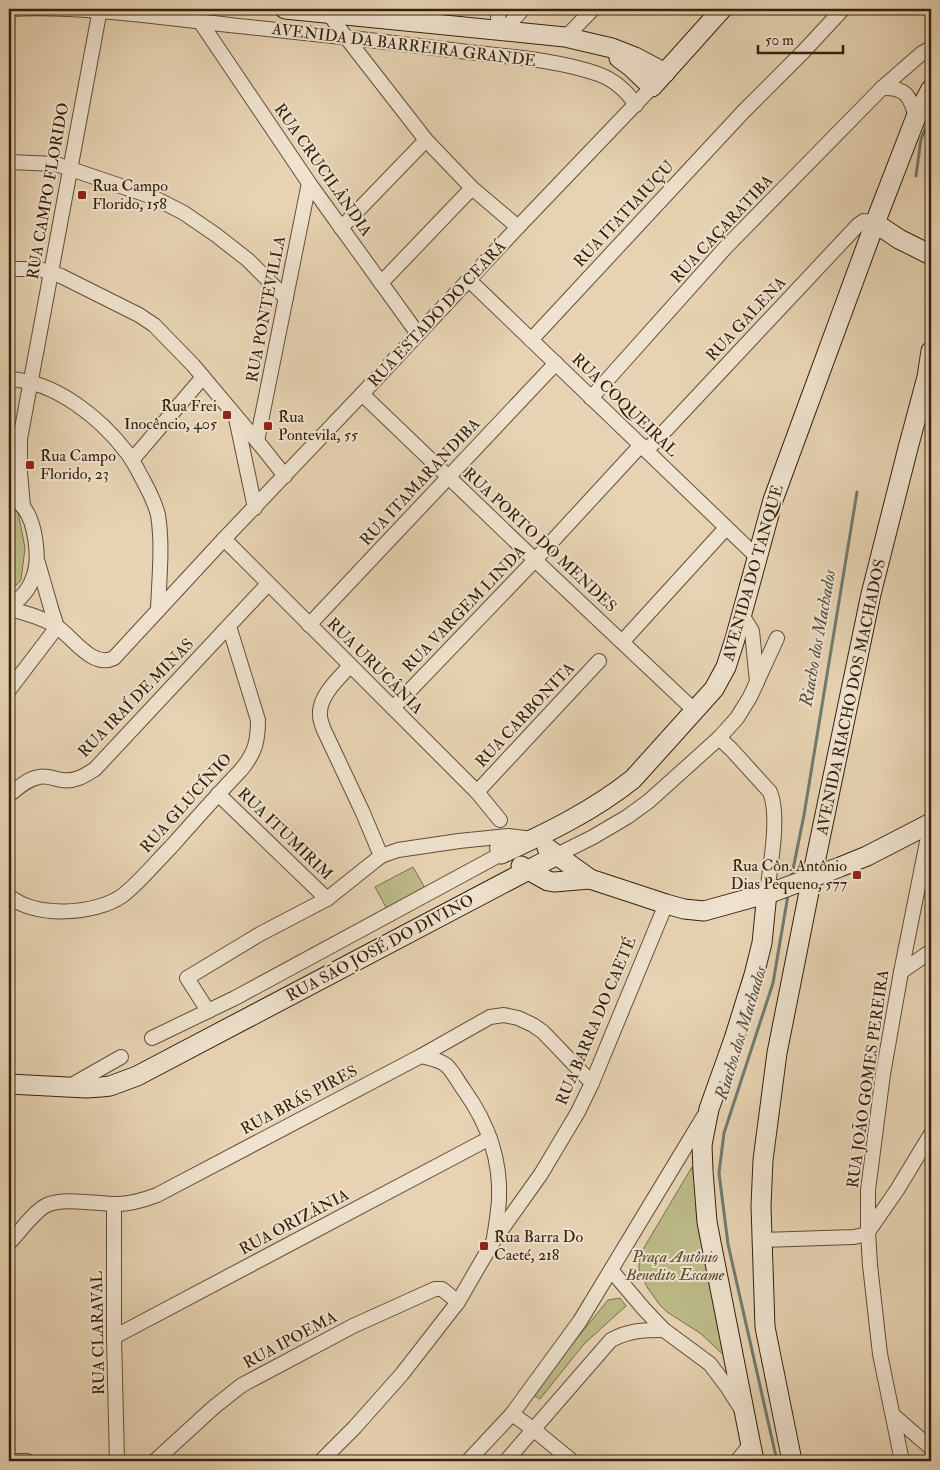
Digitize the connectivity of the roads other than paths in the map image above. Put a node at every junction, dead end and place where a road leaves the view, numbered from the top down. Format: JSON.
{"nodes":[{"id":1,"x":9,"y":9,"type":"edge"},
{"id":2,"x":284,"y":9,"type":"edge"},
{"id":3,"x":500,"y":9,"type":"edge"},
{"id":4,"x":523,"y":9,"type":"edge"},
{"id":5,"x":592,"y":9,"type":"edge"},
{"id":6,"x":722,"y":9,"type":"edge"},
{"id":7,"x":843,"y":9,"type":"edge"},
{"id":8,"x":100,"y":10,"type":"edge"},
{"id":9,"x":330,"y":11,"type":"edge"},
{"id":10,"x":410,"y":15,"type":"edge"},
{"id":11,"x":201,"y":23,"type":"junction"},
{"id":12,"x":500,"y":30,"type":"junction"},
{"id":13,"x":345,"y":36,"type":"junction"},
{"id":14,"x":566,"y":37,"type":"junction"},
{"id":15,"x":589,"y":42,"type":"junction"},
{"id":16,"x":931,"y":48,"type":"edge"},
{"id":17,"x":665,"y":73,"type":"junction"},
{"id":18,"x":652,"y":87,"type":"junction"},
{"id":19,"x":882,"y":88,"type":"junction"},
{"id":20,"x":931,"y":89,"type":"edge"},
{"id":21,"x":636,"y":105,"type":"junction"},
{"id":22,"x":916,"y":117,"type":"junction"},
{"id":23,"x":426,"y":140,"type":"junction"},
{"id":24,"x":9,"y":162,"type":"edge"},
{"id":25,"x":70,"y":168,"type":"junction"},
{"id":26,"x":309,"y":183,"type":"junction"},
{"id":27,"x":472,"y":188,"type":"junction"},
{"id":28,"x":875,"y":223,"type":"junction"},
{"id":29,"x":518,"y":226,"type":"junction"},
{"id":30,"x":341,"y":228,"type":"junction"},
{"id":31,"x":931,"y":255,"type":"edge"},
{"id":32,"x":9,"y":269,"type":"edge"},
{"id":33,"x":51,"y":273,"type":"junction"},
{"id":34,"x":469,"y":280,"type":"junction"},
{"id":35,"x":381,"y":283,"type":"junction"},
{"id":36,"x":286,"y":298,"type":"junction"},
{"id":37,"x":418,"y":334,"type":"junction"},
{"id":38,"x":531,"y":340,"type":"junction"},
{"id":39,"x":931,"y":351,"type":"edge"},
{"id":40,"x":556,"y":363,"type":"junction"},
{"id":41,"x":203,"y":377,"type":"junction"},
{"id":42,"x":929,"y":378,"type":"edge"},
{"id":43,"x":9,"y":379,"type":"edge"},
{"id":44,"x":31,"y":382,"type":"junction"},
{"id":45,"x":362,"y":394,"type":"junction"},
{"id":46,"x":591,"y":398,"type":"junction"},
{"id":47,"x":236,"y":417,"type":"junction"},
{"id":48,"x":20,"y":439,"type":"junction"},
{"id":49,"x":257,"y":441,"type":"junction"},
{"id":50,"x":644,"y":448,"type":"junction"},
{"id":51,"x":132,"y":460,"type":"junction"},
{"id":52,"x":9,"y":466,"type":"edge"},
{"id":53,"x":285,"y":476,"type":"junction"},
{"id":54,"x":449,"y":477,"type":"junction"},
{"id":55,"x":9,"y":496,"type":"edge"},
{"id":56,"x":23,"y":507,"type":"junction"},
{"id":57,"x":255,"y":508,"type":"junction"},
{"id":58,"x":726,"y":528,"type":"junction"},
{"id":59,"x":224,"y":539,"type":"junction"},
{"id":60,"x":36,"y":557,"type":"junction"},
{"id":61,"x":757,"y":557,"type":"junction"},
{"id":62,"x":535,"y":560,"type":"junction"},
{"id":63,"x":268,"y":584,"type":"junction"},
{"id":64,"x":9,"y":608,"type":"edge"},
{"id":65,"x":158,"y":610,"type":"junction"},
{"id":66,"x":742,"y":615,"type":"junction"},
{"id":67,"x":309,"y":625,"type":"junction"},
{"id":68,"x":229,"y":626,"type":"junction"},
{"id":69,"x":57,"y":627,"type":"junction"},
{"id":70,"x":777,"y":638,"type":"dead end"},
{"id":71,"x":622,"y":642,"type":"junction"},
{"id":72,"x":599,"y":661,"type":"dead end"},
{"id":73,"x":350,"y":666,"type":"junction"},
{"id":74,"x":757,"y":682,"type":"junction"},
{"id":75,"x":9,"y":690,"type":"edge"},
{"id":76,"x":393,"y":708,"type":"junction"},
{"id":77,"x":694,"y":710,"type":"junction"},
{"id":78,"x":720,"y":738,"type":"junction"},
{"id":79,"x":478,"y":792,"type":"junction"},
{"id":80,"x":218,"y":794,"type":"junction"},
{"id":81,"x":9,"y":795,"type":"edge"},
{"id":82,"x":500,"y":820,"type":"dead end"},
{"id":83,"x":931,"y":823,"type":"edge"},
{"id":84,"x":533,"y":840,"type":"junction"},
{"id":85,"x":498,"y":846,"type":"junction"},
{"id":86,"x":557,"y":855,"type":"junction"},
{"id":87,"x":381,"y":856,"type":"junction"},
{"id":88,"x":527,"y":871,"type":"junction"},
{"id":89,"x":590,"y":879,"type":"junction"},
{"id":90,"x":804,"y":880,"type":"junction"},
{"id":91,"x":770,"y":893,"type":"junction"},
{"id":92,"x":9,"y":896,"type":"edge"},
{"id":93,"x":327,"y":899,"type":"junction"},
{"id":94,"x":666,"y":904,"type":"junction"},
{"id":95,"x":931,"y":951,"type":"edge"},
{"id":96,"x":901,"y":972,"type":"junction"},
{"id":97,"x":234,"y":998,"type":"junction"},
{"id":98,"x":208,"y":1011,"type":"junction"},
{"id":99,"x":232,"y":1026,"type":"junction"},
{"id":100,"x":461,"y":1033,"type":"junction"},
{"id":101,"x":152,"y":1038,"type":"dead end"},
{"id":102,"x":421,"y":1056,"type":"junction"},
{"id":103,"x":121,"y":1057,"type":"dead end"},
{"id":104,"x":445,"y":1065,"type":"junction"},
{"id":105,"x":592,"y":1083,"type":"junction"},
{"id":106,"x":9,"y":1084,"type":"edge"},
{"id":107,"x":70,"y":1086,"type":"junction"},
{"id":108,"x":709,"y":1109,"type":"junction"},
{"id":109,"x":931,"y":1134,"type":"edge"},
{"id":110,"x":490,"y":1138,"type":"junction"},
{"id":111,"x":499,"y":1200,"type":"junction"},
{"id":112,"x":114,"y":1204,"type":"junction"},
{"id":113,"x":514,"y":1212,"type":"junction"},
{"id":114,"x":868,"y":1232,"type":"junction"},
{"id":115,"x":494,"y":1240,"type":"junction"},
{"id":116,"x":762,"y":1240,"type":"junction"},
{"id":117,"x":9,"y":1243,"type":"edge"},
{"id":118,"x":611,"y":1270,"type":"junction"},
{"id":119,"x":458,"y":1302,"type":"junction"},
{"id":120,"x":664,"y":1330,"type":"junction"},
{"id":121,"x":114,"y":1338,"type":"junction"},
{"id":122,"x":744,"y":1412,"type":"junction"},
{"id":123,"x":512,"y":1414,"type":"junction"},
{"id":124,"x":893,"y":1415,"type":"junction"},
{"id":125,"x":533,"y":1429,"type":"junction"},
{"id":126,"x":931,"y":1448,"type":"edge"},
{"id":127,"x":752,"y":1452,"type":"edge"},
{"id":128,"x":9,"y":1461,"type":"edge"},
{"id":129,"x":27,"y":1461,"type":"edge"},
{"id":130,"x":117,"y":1461,"type":"edge"},
{"id":131,"x":155,"y":1461,"type":"edge"},
{"id":132,"x":321,"y":1461,"type":"edge"},
{"id":133,"x":468,"y":1461,"type":"edge"},
{"id":134,"x":506,"y":1461,"type":"edge"},
{"id":135,"x":572,"y":1461,"type":"edge"},
{"id":136,"x":737,"y":1461,"type":"edge"},
{"id":137,"x":792,"y":1461,"type":"edge"},
{"id":138,"x":902,"y":1461,"type":"edge"}],
"edges":[{"from":1,"to":8,"type":"street","name":"AVENIDA DA BARREIRA GRANDE"},
{"from":2,"to":9,"type":"main road","name":"AVENIDA DA BARREIRA GRANDE"},
{"from":3,"to":12,"type":"street"},
{"from":4,"to":12,"type":"street"},
{"from":5,"to":14,"type":"street"},
{"from":6,"to":17,"type":"main road","name":"RUA ESTADO DO CEARÁ"},
{"from":7,"to":38,"type":"street","name":"RUA ITATIAIUÇU"},
{"from":8,"to":11,"type":"street","name":"AVENIDA DA BARREIRA GRANDE"},
{"from":8,"to":25,"type":"street","name":"RUA CAMPO FLORIDO"},
{"from":9,"to":10,"type":"main road","name":"AVENIDA DA BARREIRA GRANDE"},
{"from":9,"to":13,"type":"street"},
{"from":10,"to":12,"type":"main road","name":"AVENIDA DA BARREIRA GRANDE"},
{"from":11,"to":13,"type":"street","name":"AVENIDA DA BARREIRA GRANDE"},
{"from":11,"to":26,"type":"street","name":"RUA CRUCILÂNDIA"},
{"from":12,"to":14,"type":"main road","name":"AVENIDA DA BARREIRA GRANDE"},
{"from":13,"to":21,"type":"street","name":"AVENIDA DA BARREIRA GRANDE"},
{"from":13,"to":23,"type":"street"},
{"from":14,"to":15,"type":"main road","name":"AVENIDA DA BARREIRA GRANDE"},
{"from":15,"to":17,"type":"main road","name":"AVENIDA DA BARREIRA GRANDE"},
{"from":15,"to":18,"type":"main road","name":"AVENIDA DA BARREIRA GRANDE"},
{"from":16,"to":19,"type":"street","name":"RUA CAÇARATIBA"},
{"from":17,"to":18,"type":"main road","name":"RUA ESTADO DO CEARÁ"},
{"from":18,"to":21,"type":"street","name":"RUA ESTADO DO CEARÁ"},
{"from":19,"to":22,"type":"street"},
{"from":19,"to":46,"type":"street","name":"RUA CAÇARATIBA"},
{"from":20,"to":22,"type":"main road","name":"AVENIDA DO TANQUE"},
{"from":21,"to":29,"type":"street","name":"RUA ESTADO DO CEARÁ"},
{"from":22,"to":28,"type":"main road","name":"AVENIDA DO TANQUE"},
{"from":23,"to":27,"type":"street"},
{"from":23,"to":30,"type":"street"},
{"from":24,"to":25,"type":"street"},
{"from":25,"to":33,"type":"street","name":"RUA CAMPO FLORIDO"},
{"from":25,"to":36,"type":"street"},
{"from":26,"to":30,"type":"street","name":"RUA CRUCILÂNDIA"},
{"from":26,"to":36,"type":"street","name":"RUA PONTEVILLA"},
{"from":27,"to":29,"type":"street"},
{"from":27,"to":35,"type":"street"},
{"from":28,"to":31,"type":"main road"},
{"from":28,"to":50,"type":"street","name":"RUA GALENA"},
{"from":28,"to":61,"type":"main road","name":"AVENIDA DO TANQUE"},
{"from":29,"to":34,"type":"street","name":"RUA ESTADO DO CEARÁ"},
{"from":30,"to":35,"type":"street","name":"RUA CRUCILÂNDIA"},
{"from":32,"to":33,"type":"street"},
{"from":33,"to":41,"type":"street"},
{"from":33,"to":44,"type":"street","name":"RUA CAMPO FLORIDO"},
{"from":34,"to":37,"type":"street","name":"RUA ESTADO DO CEARÁ"},
{"from":34,"to":38,"type":"street","name":"RUA COQUEIRAL"},
{"from":35,"to":37,"type":"street","name":"RUA CRUCILÂNDIA"},
{"from":36,"to":49,"type":"street","name":"RUA PONTEVILLA"},
{"from":37,"to":45,"type":"street","name":"RUA ESTADO DO CEARÁ"},
{"from":38,"to":40,"type":"street","name":"RUA COQUEIRAL"},
{"from":39,"to":42,"type":"main road","name":"AVENIDA RIACHO DOS MACHADOS"},
{"from":40,"to":46,"type":"street","name":"RUA COQUEIRAL"},
{"from":40,"to":54,"type":"street","name":"RUA ITAMARANDIBA"},
{"from":41,"to":47,"type":"street"},
{"from":41,"to":51,"type":"street"},
{"from":42,"to":90,"type":"main road","name":"AVENIDA RIACHO DOS MACHADOS"},
{"from":43,"to":44,"type":"street"},
{"from":44,"to":48,"type":"street","name":"RUA CAMPO FLORIDO"},
{"from":44,"to":51,"type":"street"},
{"from":45,"to":53,"type":"street","name":"RUA ESTADO DO CEARÁ"},
{"from":45,"to":54,"type":"street","name":"RUA PORTO DO MENDES"},
{"from":46,"to":50,"type":"street","name":"RUA COQUEIRAL"},
{"from":47,"to":49,"type":"street"},
{"from":47,"to":57,"type":"street"},
{"from":48,"to":52,"type":"street","name":"RUA CAMPO FLORIDO"},
{"from":48,"to":56,"type":"street","name":"RUA CAMPO FLORIDO"},
{"from":49,"to":53,"type":"street"},
{"from":50,"to":58,"type":"street","name":"RUA COQUEIRAL"},
{"from":50,"to":62,"type":"street","name":"RUA VARGEM LINDA"},
{"from":51,"to":65,"type":"street"},
{"from":53,"to":57,"type":"street","name":"RUA ESTADO DO CEARÁ"},
{"from":54,"to":62,"type":"street","name":"RUA PORTO DO MENDES"},
{"from":54,"to":67,"type":"street","name":"RUA ITAMARANDIBA"},
{"from":55,"to":56,"type":"street"},
{"from":56,"to":60,"type":"street"},
{"from":57,"to":59,"type":"street","name":"RUA ESTADO DO CEARÁ"},
{"from":58,"to":61,"type":"street","name":"RUA COQUEIRAL"},
{"from":58,"to":71,"type":"street"},
{"from":59,"to":63,"type":"street","name":"RUA URUCÂNIA"},
{"from":59,"to":65,"type":"street","name":"RUA ESTADO DO CEARÁ"},
{"from":60,"to":64,"type":"street"},
{"from":60,"to":69,"type":"street"},
{"from":61,"to":66,"type":"main road","name":"AVENIDA DO TANQUE"},
{"from":62,"to":71,"type":"street","name":"RUA PORTO DO MENDES"},
{"from":62,"to":76,"type":"street","name":"RUA VARGEM LINDA"},
{"from":63,"to":67,"type":"street","name":"RUA URUCÂNIA"},
{"from":63,"to":68,"type":"street","name":"RUA IRAÍ DE MINAS"},
{"from":64,"to":69,"type":"street"},
{"from":65,"to":69,"type":"street","name":"RUA ESTADO DO CEARÁ"},
{"from":66,"to":74,"type":"street"},
{"from":66,"to":77,"type":"main road","name":"AVENIDA DO TANQUE"},
{"from":67,"to":73,"type":"street","name":"RUA URUCÂNIA"},
{"from":68,"to":80,"type":"street","name":"RUA GLUCÍNIO"},
{"from":68,"to":81,"type":"street","name":"RUA IRAÍ DE MINAS"},
{"from":69,"to":75,"type":"street"},
{"from":70,"to":74,"type":"street"},
{"from":71,"to":77,"type":"street","name":"RUA PORTO DO MENDES"},
{"from":72,"to":79,"type":"street","name":"RUA CARBONITA"},
{"from":73,"to":76,"type":"street","name":"RUA URUCÂNIA"},
{"from":73,"to":87,"type":"street"},
{"from":74,"to":78,"type":"street"},
{"from":76,"to":79,"type":"street","name":"RUA URUCÂNIA"},
{"from":77,"to":84,"type":"main road","name":"AVENIDA DO TANQUE"},
{"from":78,"to":86,"type":"street"},
{"from":78,"to":91,"type":"street"},
{"from":79,"to":82,"type":"street","name":"RUA URUCÂNIA"},
{"from":80,"to":92,"type":"street","name":"RUA GLUCÍNIO"},
{"from":80,"to":93,"type":"street","name":"RUA ITUMIRIM"},
{"from":83,"to":90,"type":"main road"},
{"from":83,"to":96,"type":"street","name":"RUA JOÃO GOMES PEREIRA"},
{"from":84,"to":85,"type":"main road","name":"RUA SÃO JOSÉ DO DIVINO"},
{"from":84,"to":86,"type":"main road"},
{"from":85,"to":87,"type":"street"},
{"from":85,"to":88,"type":"main road"},
{"from":85,"to":97,"type":"street","name":"RUA SÃO JOSÉ DO DIVINO"},
{"from":86,"to":88,"type":"main road","name":"RUA SÃO JOSÉ DO DIVINO"},
{"from":86,"to":89,"type":"main road"},
{"from":87,"to":93,"type":"street"},
{"from":88,"to":89,"type":"main road"},
{"from":88,"to":99,"type":"main road","name":"RUA SÃO JOSÉ DO DIVINO"},
{"from":89,"to":94,"type":"main road"},
{"from":90,"to":91,"type":"main road"},
{"from":90,"to":116,"type":"main road","name":"AVENIDA RIACHO DOS MACHADOS"},
{"from":91,"to":94,"type":"main road"},
{"from":91,"to":108,"type":"main road"},
{"from":93,"to":98,"type":"street"},
{"from":94,"to":105,"type":"street","name":"RUA BARRA DO CAETÉ"},
{"from":95,"to":96,"type":"street"},
{"from":96,"to":114,"type":"street","name":"RUA JOÃO GOMES PEREIRA"},
{"from":97,"to":98,"type":"street","name":"RUA SÃO JOSÉ DO DIVINO"},
{"from":97,"to":99,"type":"street"},
{"from":98,"to":101,"type":"street","name":"RUA SÃO JOSÉ DO DIVINO"},
{"from":99,"to":107,"type":"main road","name":"RUA SÃO JOSÉ DO DIVINO"},
{"from":100,"to":102,"type":"street","name":"RUA BRÁS PIRES"},
{"from":100,"to":104,"type":"street"},
{"from":100,"to":105,"type":"street","name":"RUA BRÁS PIRES"},
{"from":102,"to":104,"type":"street"},
{"from":102,"to":112,"type":"street","name":"RUA BRÁS PIRES"},
{"from":103,"to":107,"type":"street"},
{"from":104,"to":110,"type":"street"},
{"from":105,"to":113,"type":"street","name":"RUA BARRA DO CAETÉ"},
{"from":106,"to":107,"type":"main road","name":"RUA SÃO JOSÉ DO DIVINO"},
{"from":108,"to":118,"type":"street"},
{"from":108,"to":122,"type":"main road"},
{"from":109,"to":114,"type":"street"},
{"from":110,"to":111,"type":"street"},
{"from":110,"to":121,"type":"street","name":"RUA ORIZÂNIA"},
{"from":111,"to":113,"type":"street"},
{"from":111,"to":115,"type":"street"},
{"from":112,"to":117,"type":"street","name":"RUA BRÁS PIRES"},
{"from":112,"to":121,"type":"street","name":"RUA CLARAVAL"},
{"from":113,"to":115,"type":"street","name":"RUA BARRA DO CAETÉ"},
{"from":114,"to":116,"type":"street"},
{"from":114,"to":124,"type":"street","name":"RUA JOÃO GOMES PEREIRA"},
{"from":115,"to":119,"type":"street","name":"RUA BARRA DO CAETÉ"},
{"from":116,"to":137,"type":"main road","name":"AVENIDA RIACHO DOS MACHADOS"},
{"from":118,"to":120,"type":"street"},
{"from":118,"to":123,"type":"street"},
{"from":119,"to":131,"type":"street","name":"RUA IPOEMA"},
{"from":119,"to":132,"type":"street","name":"RUA BARRA DO CAETÉ"},
{"from":120,"to":122,"type":"street"},
{"from":120,"to":125,"type":"street"},
{"from":121,"to":130,"type":"street","name":"RUA CLARAVAL"},
{"from":122,"to":127,"type":"main road"},
{"from":123,"to":125,"type":"street"},
{"from":123,"to":133,"type":"street"},
{"from":124,"to":126,"type":"street"},
{"from":124,"to":138,"type":"street","name":"RUA JOÃO GOMES PEREIRA"},
{"from":125,"to":134,"type":"street"},
{"from":125,"to":135,"type":"street"},
{"from":127,"to":136,"type":"street"},
{"from":128,"to":129,"type":"street"}]}
